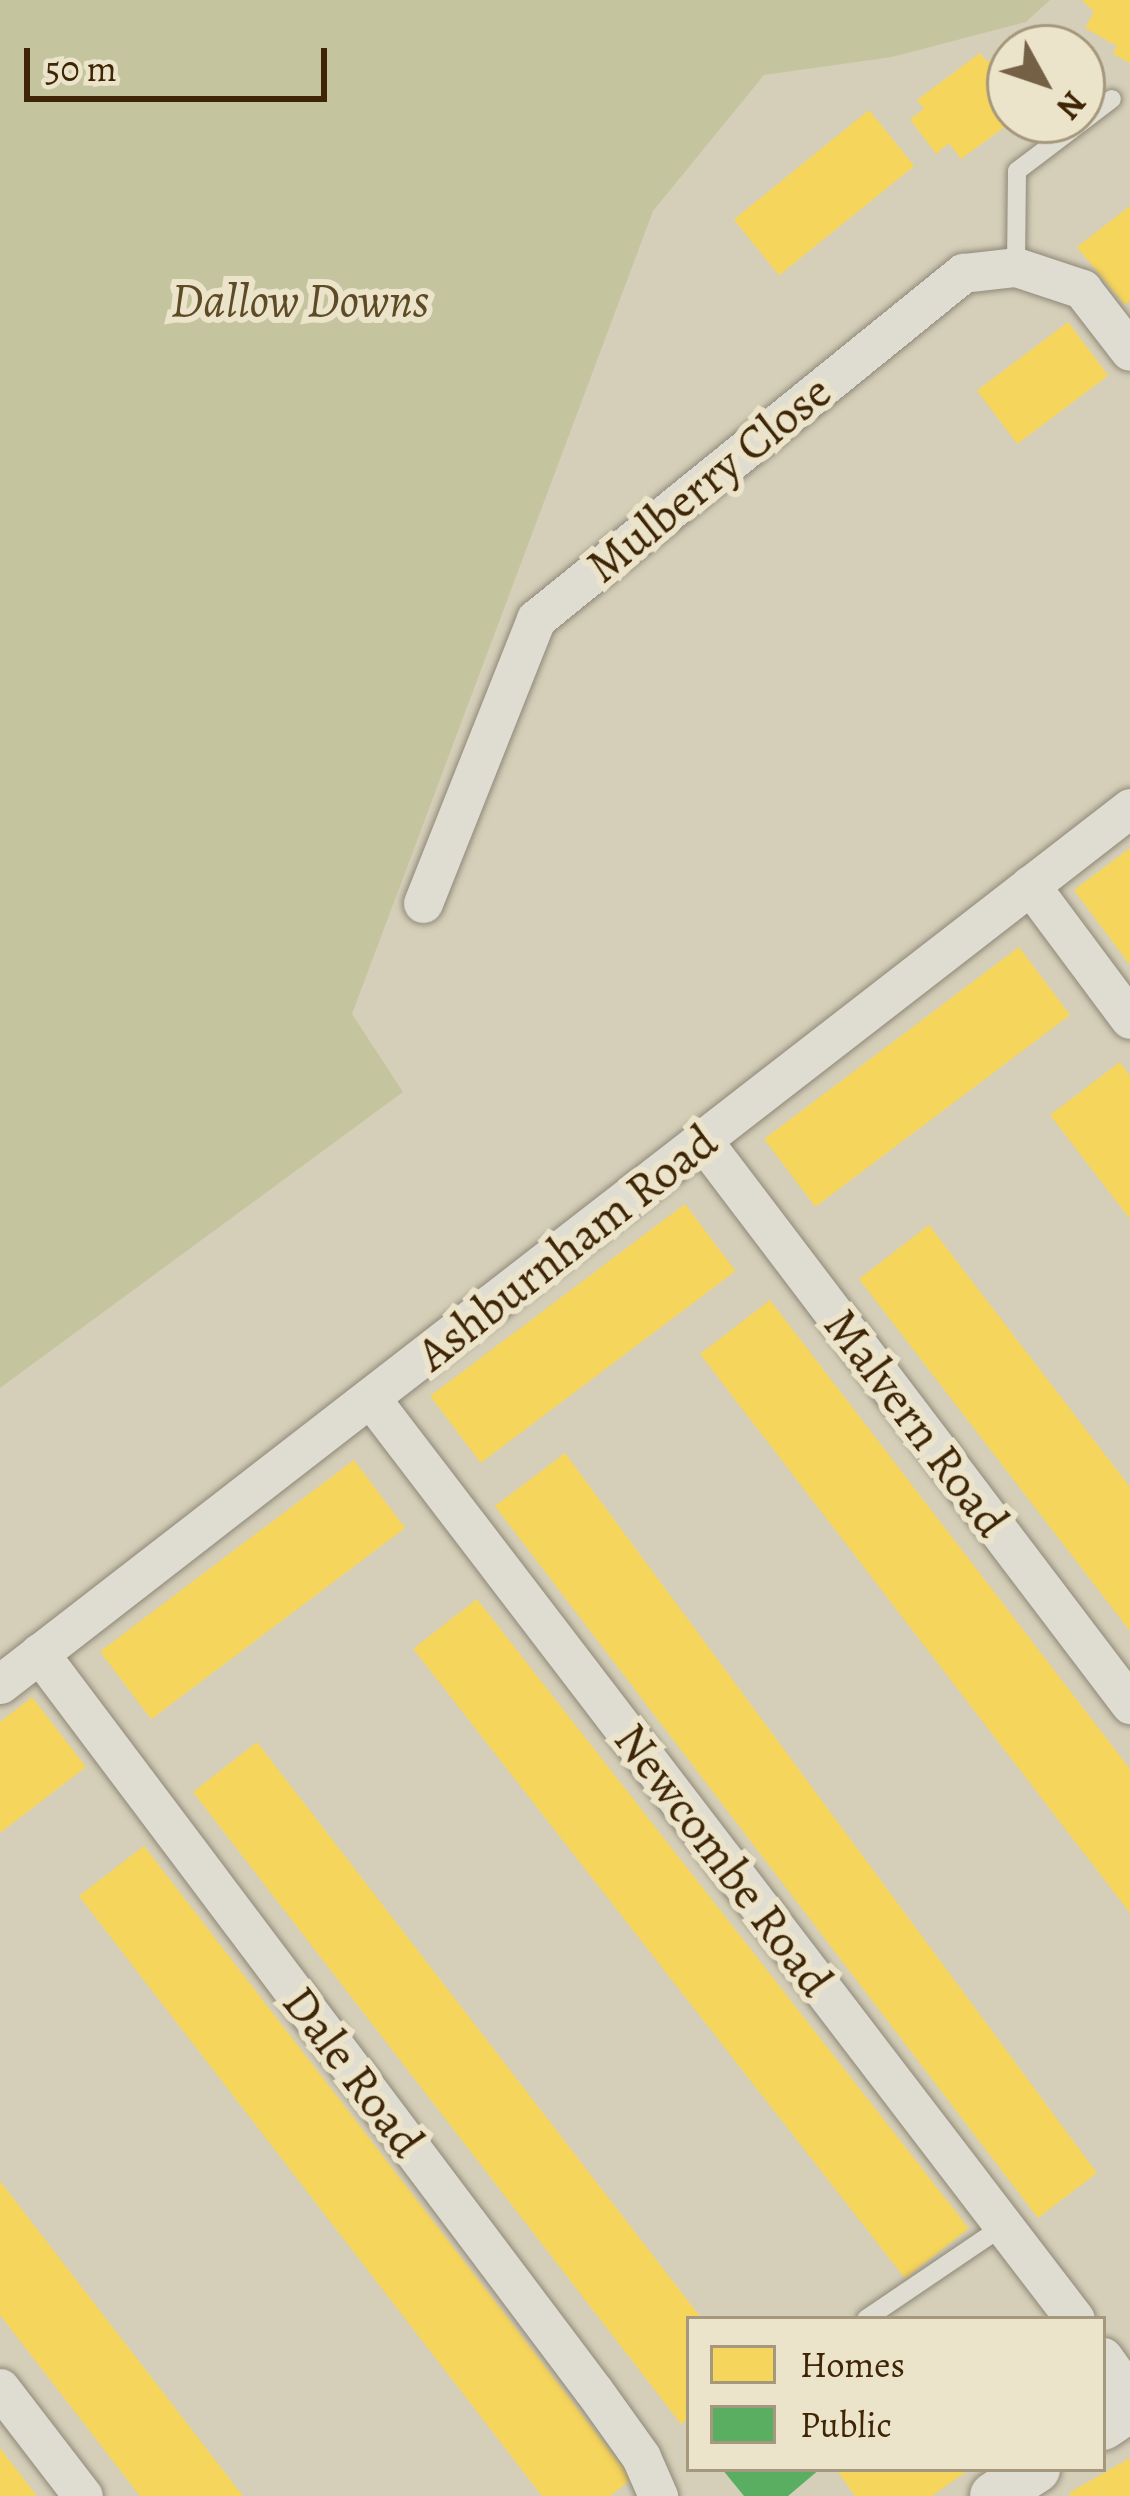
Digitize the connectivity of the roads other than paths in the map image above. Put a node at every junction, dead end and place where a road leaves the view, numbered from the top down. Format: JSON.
{"nodes":[{"id":1,"x":1112,"y":99,"type":"dead end"},
{"id":2,"x":1016,"y":267,"type":"junction"},
{"id":3,"x":1130,"y":351,"type":"edge"},
{"id":4,"x":1130,"y":808,"type":"edge"},
{"id":5,"x":1030,"y":885,"type":"junction"},
{"id":6,"x":423,"y":903,"type":"dead end"},
{"id":7,"x":1130,"y":1019,"type":"edge"},
{"id":8,"x":703,"y":1141,"type":"junction"},
{"id":9,"x":372,"y":1400,"type":"junction"},
{"id":10,"x":39,"y":1653,"type":"junction"},
{"id":11,"x":0,"y":1684,"type":"edge"},
{"id":12,"x":1130,"y":1704,"type":"edge"},
{"id":13,"x":1005,"y":2225,"type":"junction"},
{"id":14,"x":870,"y":2316,"type":"edge"},
{"id":15,"x":1073,"y":2316,"type":"edge"},
{"id":16,"x":1106,"y":2361,"type":"edge"},
{"id":17,"x":0,"y":2388,"type":"edge"},
{"id":18,"x":1130,"y":2395,"type":"edge"},
{"id":19,"x":1031,"y":2472,"type":"edge"},
{"id":20,"x":83,"y":2496,"type":"edge"},
{"id":21,"x":658,"y":2496,"type":"edge"},
{"id":22,"x":994,"y":2496,"type":"edge"}],
"edges":[{"from":1,"to":2,"type":"lane"},
{"from":2,"to":3,"type":"street","name":"Mulberry Close"},
{"from":2,"to":6,"type":"street","name":"Mulberry Close"},
{"from":4,"to":5,"type":"street","name":"Ashburnham Road"},
{"from":5,"to":7,"type":"street"},
{"from":5,"to":8,"type":"street","name":"Ashburnham Road"},
{"from":8,"to":9,"type":"street","name":"Ashburnham Road"},
{"from":8,"to":12,"type":"street","name":"Malvern Road"},
{"from":9,"to":10,"type":"street","name":"Ashburnham Road"},
{"from":9,"to":13,"type":"street","name":"Newcombe Road"},
{"from":10,"to":11,"type":"street","name":"Ashburnham Road"},
{"from":10,"to":21,"type":"street","name":"Dale Road"},
{"from":13,"to":14,"type":"lane"},
{"from":13,"to":15,"type":"street","name":"Newcombe Road"},
{"from":16,"to":18,"type":"street"},
{"from":17,"to":20,"type":"street"},
{"from":19,"to":22,"type":"street"}]}
